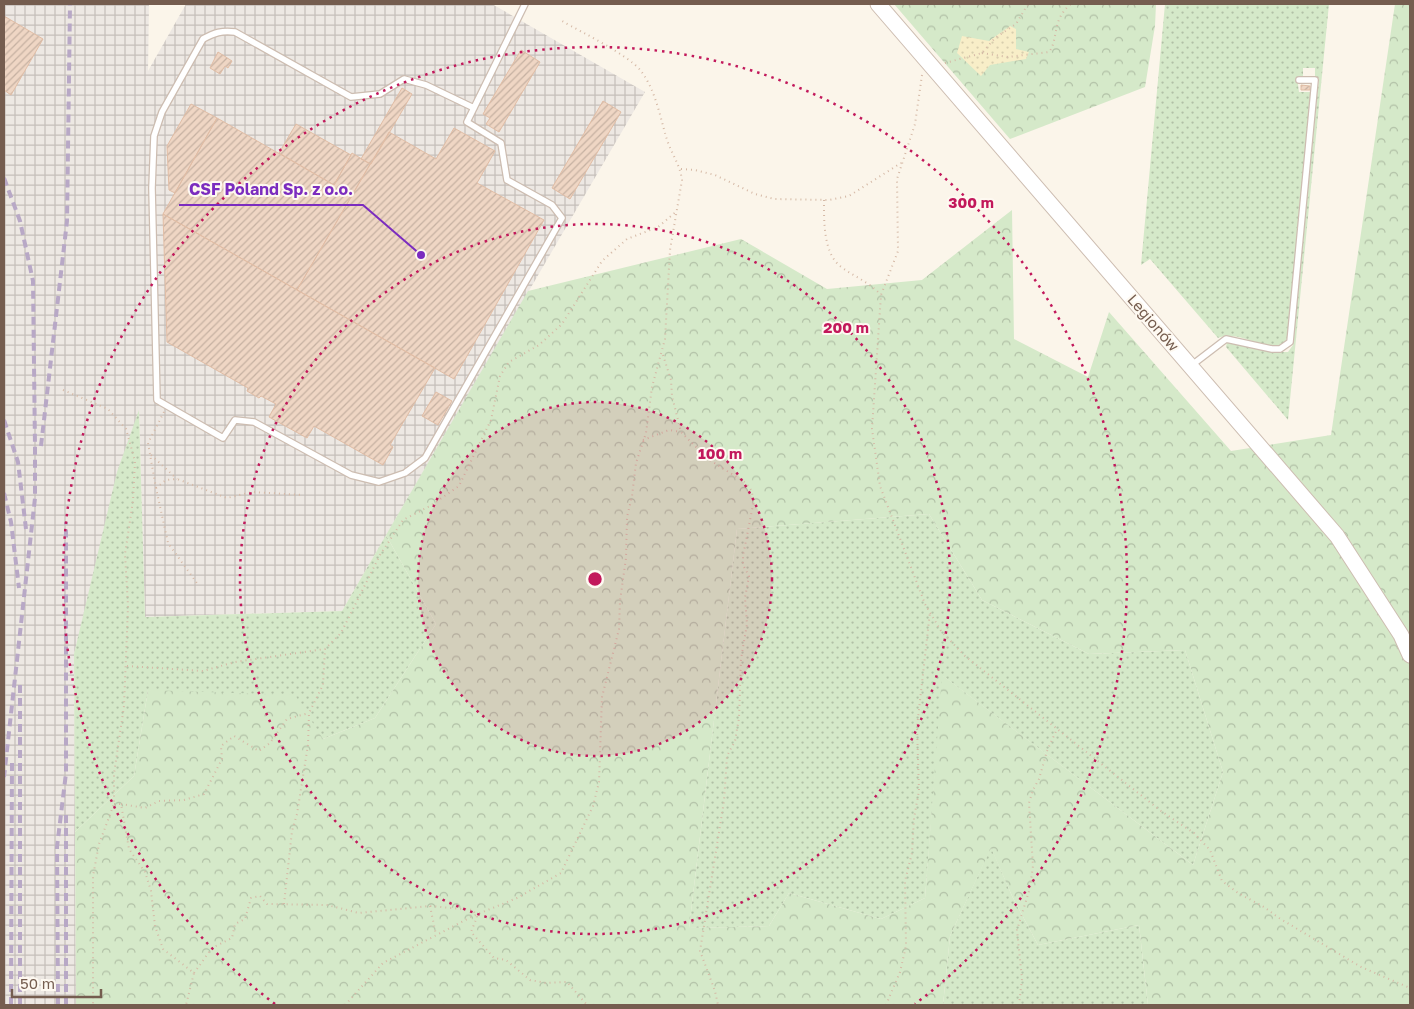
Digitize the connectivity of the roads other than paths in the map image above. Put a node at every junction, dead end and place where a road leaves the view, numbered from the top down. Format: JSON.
{"nodes":[{"id":1,"x":525,"y":4,"type":"edge"},
{"id":2,"x":878,"y":4,"type":"edge"},
{"id":3,"x":1299,"y":80,"type":"dead end"},
{"id":4,"x":474,"y":108,"type":"junction"},
{"id":5,"x":1190,"y":366,"type":"junction"},
{"id":6,"x":1410,"y":655,"type":"edge"}],
"edges":[{"from":1,"to":4,"type":"lane"},
{"from":2,"to":5,"type":"street","name":"Legionów"},
{"from":3,"to":5,"type":"lane"},
{"from":4,"to":4,"type":"lane"},
{"from":5,"to":6,"type":"street","name":"Legionów"}]}
